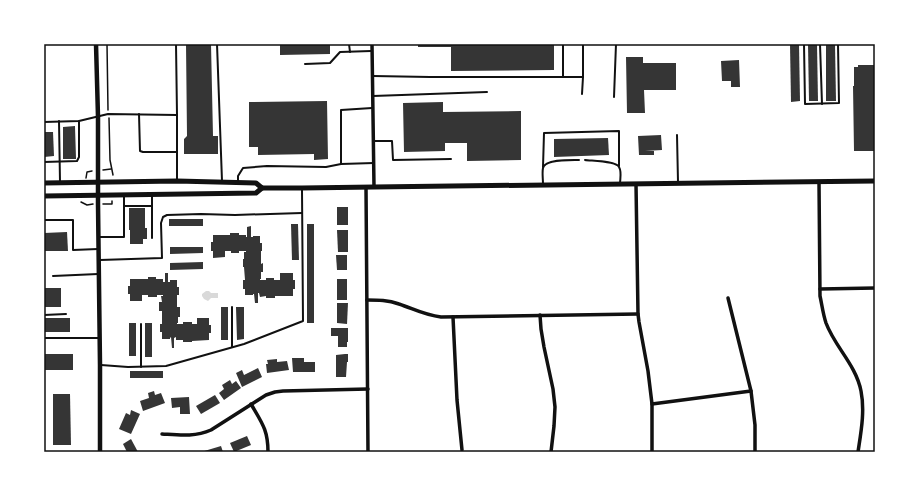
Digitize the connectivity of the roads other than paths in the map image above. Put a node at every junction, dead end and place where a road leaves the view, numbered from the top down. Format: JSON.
{"nodes":[{"id":1,"x":96,"y":44,"type":"edge"},
{"id":2,"x":176,"y":44,"type":"edge"},
{"id":3,"x":217,"y":44,"type":"edge"},
{"id":4,"x":349,"y":44,"type":"edge"},
{"id":5,"x":372,"y":44,"type":"edge"},
{"id":6,"x":563,"y":44,"type":"edge"},
{"id":7,"x":583,"y":44,"type":"edge"},
{"id":8,"x":616,"y":44,"type":"edge"},
{"id":9,"x":804,"y":44,"type":"edge"},
{"id":10,"x":820,"y":44,"type":"edge"},
{"id":11,"x":838,"y":44,"type":"edge"},
{"id":12,"x":372,"y":51,"type":"junction"},
{"id":13,"x":350,"y":52,"type":"junction"},
{"id":14,"x":305,"y":64,"type":"dead end"},
{"id":15,"x":373,"y":76,"type":"junction"},
{"id":16,"x":563,"y":77,"type":"junction"},
{"id":17,"x":583,"y":77,"type":"junction"},
{"id":18,"x":487,"y":92,"type":"dead end"},
{"id":19,"x":582,"y":94,"type":"dead end"},
{"id":20,"x":373,"y":96,"type":"junction"},
{"id":21,"x":614,"y":97,"type":"dead end"},
{"id":22,"x":822,"y":104,"type":"junction"},
{"id":23,"x":373,"y":108,"type":"junction"},
{"id":24,"x":138,"y":114,"type":"junction"},
{"id":25,"x":177,"y":115,"type":"junction"},
{"id":26,"x":98,"y":117,"type":"junction"},
{"id":27,"x":59,"y":121,"type":"junction"},
{"id":28,"x":79,"y":121,"type":"junction"},
{"id":29,"x":44,"y":122,"type":"edge"},
{"id":30,"x":677,"y":135,"type":"dead end"},
{"id":31,"x":374,"y":141,"type":"junction"},
{"id":32,"x":177,"y":152,"type":"junction"},
{"id":33,"x":451,"y":159,"type":"dead end"},
{"id":34,"x":579,"y":160,"type":"dead end"},
{"id":35,"x":585,"y":160,"type":"dead end"},
{"id":36,"x":44,"y":162,"type":"edge"},
{"id":37,"x":59,"y":162,"type":"junction"},
{"id":38,"x":374,"y":163,"type":"junction"},
{"id":39,"x":341,"y":164,"type":"junction"},
{"id":40,"x":619,"y":166,"type":"junction"},
{"id":41,"x":543,"y":167,"type":"junction"},
{"id":42,"x":177,"y":181,"type":"junction"},
{"id":43,"x":875,"y":181,"type":"edge"},
{"id":44,"x":98,"y":182,"type":"junction"},
{"id":45,"x":222,"y":182,"type":"junction"},
{"id":46,"x":819,"y":182,"type":"junction"},
{"id":47,"x":44,"y":183,"type":"edge"},
{"id":48,"x":60,"y":183,"type":"junction"},
{"id":49,"x":238,"y":183,"type":"junction"},
{"id":50,"x":678,"y":183,"type":"junction"},
{"id":51,"x":620,"y":184,"type":"junction"},
{"id":52,"x":636,"y":184,"type":"junction"},
{"id":53,"x":543,"y":185,"type":"junction"},
{"id":54,"x":374,"y":186,"type":"junction"},
{"id":55,"x":366,"y":187,"type":"junction"},
{"id":56,"x":262,"y":188,"type":"junction"},
{"id":57,"x":302,"y":188,"type":"junction"},
{"id":58,"x":152,"y":194,"type":"junction"},
{"id":59,"x":98,"y":195,"type":"junction"},
{"id":60,"x":124,"y":195,"type":"junction"},
{"id":61,"x":44,"y":196,"type":"edge"},
{"id":62,"x":124,"y":206,"type":"junction"},
{"id":63,"x":152,"y":206,"type":"junction"},
{"id":64,"x":302,"y":213,"type":"junction"},
{"id":65,"x":44,"y":220,"type":"edge"},
{"id":66,"x":99,"y":237,"type":"junction"},
{"id":67,"x":152,"y":238,"type":"dead end"},
{"id":68,"x":99,"y":249,"type":"junction"},
{"id":69,"x":99,"y":260,"type":"junction"},
{"id":70,"x":99,"y":274,"type":"junction"},
{"id":71,"x":52,"y":276,"type":"dead end"},
{"id":72,"x":875,"y":288,"type":"edge"},
{"id":73,"x":820,"y":289,"type":"junction"},
{"id":74,"x":728,"y":298,"type":"dead end"},
{"id":75,"x":367,"y":300,"type":"junction"},
{"id":76,"x":232,"y":307,"type":"dead end"},
{"id":77,"x":66,"y":314,"type":"dead end"},
{"id":78,"x":638,"y":314,"type":"junction"},
{"id":79,"x":44,"y":315,"type":"edge"},
{"id":80,"x":540,"y":315,"type":"junction"},
{"id":81,"x":453,"y":317,"type":"junction"},
{"id":82,"x":141,"y":324,"type":"dead end"},
{"id":83,"x":44,"y":338,"type":"edge"},
{"id":84,"x":100,"y":338,"type":"junction"},
{"id":85,"x":232,"y":347,"type":"junction"},
{"id":86,"x":100,"y":364,"type":"junction"},
{"id":87,"x":141,"y":367,"type":"junction"},
{"id":88,"x":368,"y":389,"type":"junction"},
{"id":89,"x":751,"y":391,"type":"junction"},
{"id":90,"x":251,"y":404,"type":"junction"},
{"id":91,"x":652,"y":404,"type":"junction"},
{"id":92,"x":162,"y":434,"type":"dead end"},
{"id":93,"x":462,"y":450,"type":"dead end"},
{"id":94,"x":100,"y":452,"type":"edge"},
{"id":95,"x":268,"y":452,"type":"edge"},
{"id":96,"x":368,"y":452,"type":"edge"},
{"id":97,"x":551,"y":452,"type":"edge"},
{"id":98,"x":652,"y":452,"type":"edge"},
{"id":99,"x":755,"y":452,"type":"edge"},
{"id":100,"x":858,"y":452,"type":"edge"}],
"edges":[{"from":1,"to":26,"type":"street"},
{"from":2,"to":25,"type":"lane"},
{"from":3,"to":45,"type":"lane"},
{"from":4,"to":13,"type":"lane"},
{"from":5,"to":12,"type":"street"},
{"from":6,"to":16,"type":"lane"},
{"from":7,"to":17,"type":"lane"},
{"from":8,"to":21,"type":"lane"},
{"from":9,"to":22,"type":"lane"},
{"from":10,"to":22,"type":"lane"},
{"from":11,"to":22,"type":"lane"},
{"from":12,"to":13,"type":"lane"},
{"from":12,"to":15,"type":"street"},
{"from":13,"to":14,"type":"lane"},
{"from":15,"to":16,"type":"lane"},
{"from":15,"to":20,"type":"street"},
{"from":16,"to":17,"type":"lane"},
{"from":17,"to":19,"type":"lane"},
{"from":18,"to":20,"type":"lane"},
{"from":20,"to":23,"type":"street"},
{"from":23,"to":31,"type":"street"},
{"from":23,"to":39,"type":"lane"},
{"from":24,"to":25,"type":"lane"},
{"from":24,"to":26,"type":"lane"},
{"from":24,"to":32,"type":"lane"},
{"from":25,"to":32,"type":"lane"},
{"from":26,"to":28,"type":"lane"},
{"from":26,"to":44,"type":"street"},
{"from":27,"to":28,"type":"lane"},
{"from":27,"to":29,"type":"lane"},
{"from":27,"to":37,"type":"lane"},
{"from":28,"to":37,"type":"lane"},
{"from":30,"to":50,"type":"lane"},
{"from":31,"to":33,"type":"lane"},
{"from":31,"to":38,"type":"street"},
{"from":32,"to":42,"type":"lane"},
{"from":34,"to":41,"type":"lane"},
{"from":35,"to":40,"type":"lane"},
{"from":36,"to":37,"type":"lane"},
{"from":37,"to":48,"type":"lane"},
{"from":38,"to":39,"type":"lane"},
{"from":38,"to":54,"type":"street"},
{"from":39,"to":49,"type":"lane"},
{"from":40,"to":41,"type":"lane"},
{"from":40,"to":51,"type":"lane"},
{"from":41,"to":53,"type":"lane"},
{"from":42,"to":44,"type":"main road"},
{"from":42,"to":45,"type":"main road"},
{"from":43,"to":46,"type":"main road"},
{"from":44,"to":48,"type":"main road"},
{"from":44,"to":59,"type":"street"},
{"from":45,"to":49,"type":"main road"},
{"from":46,"to":50,"type":"main road"},
{"from":46,"to":73,"type":"street"},
{"from":47,"to":48,"type":"main road"},
{"from":49,"to":56,"type":"main road"},
{"from":50,"to":52,"type":"main road"},
{"from":51,"to":52,"type":"main road"},
{"from":51,"to":53,"type":"main road"},
{"from":52,"to":78,"type":"street"},
{"from":53,"to":54,"type":"main road"},
{"from":54,"to":55,"type":"main road"},
{"from":55,"to":57,"type":"main road"},
{"from":55,"to":75,"type":"street"},
{"from":56,"to":57,"type":"main road"},
{"from":56,"to":58,"type":"main road"},
{"from":57,"to":64,"type":"lane"},
{"from":58,"to":60,"type":"main road"},
{"from":58,"to":63,"type":"lane"},
{"from":59,"to":60,"type":"main road"},
{"from":59,"to":61,"type":"main road"},
{"from":59,"to":66,"type":"street"},
{"from":60,"to":62,"type":"lane"},
{"from":62,"to":63,"type":"lane"},
{"from":62,"to":66,"type":"lane"},
{"from":63,"to":67,"type":"lane"},
{"from":64,"to":69,"type":"lane"},
{"from":64,"to":85,"type":"lane"},
{"from":65,"to":68,"type":"lane"},
{"from":66,"to":68,"type":"street"},
{"from":68,"to":69,"type":"street"},
{"from":69,"to":70,"type":"street"},
{"from":70,"to":71,"type":"lane"},
{"from":70,"to":84,"type":"street"},
{"from":72,"to":73,"type":"street"},
{"from":73,"to":100,"type":"street"},
{"from":74,"to":89,"type":"street"},
{"from":75,"to":81,"type":"street"},
{"from":75,"to":88,"type":"street"},
{"from":76,"to":85,"type":"lane"},
{"from":77,"to":79,"type":"lane"},
{"from":78,"to":80,"type":"street"},
{"from":78,"to":91,"type":"street"},
{"from":80,"to":81,"type":"street"},
{"from":80,"to":97,"type":"street"},
{"from":81,"to":93,"type":"street"},
{"from":82,"to":87,"type":"lane"},
{"from":83,"to":84,"type":"lane"},
{"from":84,"to":86,"type":"street"},
{"from":85,"to":87,"type":"lane"},
{"from":86,"to":87,"type":"lane"},
{"from":86,"to":94,"type":"street"},
{"from":88,"to":90,"type":"street"},
{"from":88,"to":96,"type":"street"},
{"from":89,"to":91,"type":"street"},
{"from":89,"to":99,"type":"street"},
{"from":90,"to":92,"type":"street"},
{"from":90,"to":95,"type":"street"},
{"from":91,"to":98,"type":"street"}]}
